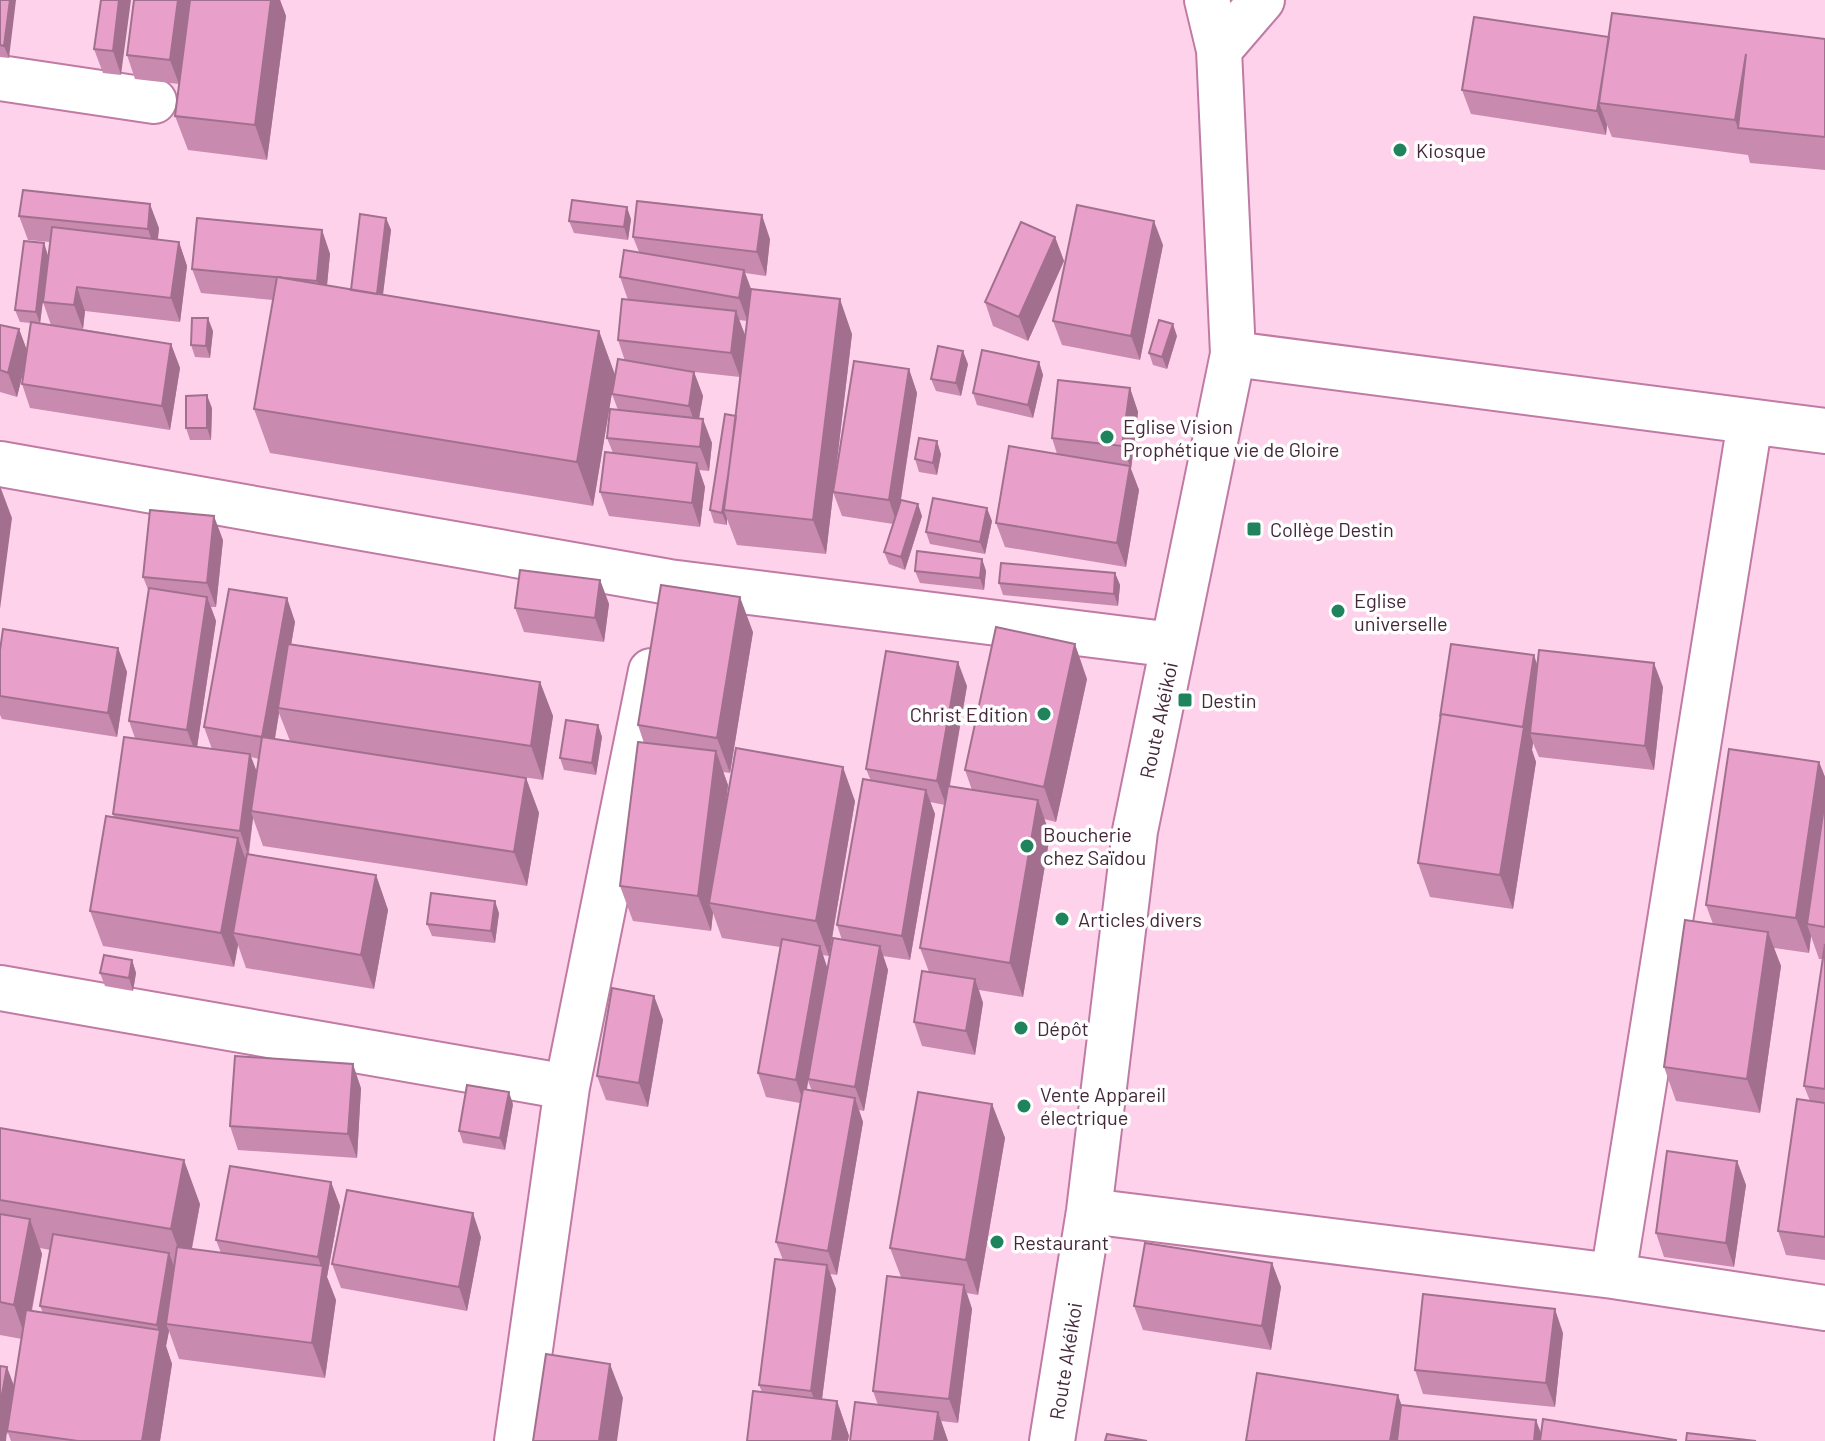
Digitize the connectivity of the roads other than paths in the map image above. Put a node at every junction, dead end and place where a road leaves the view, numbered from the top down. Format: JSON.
{"nodes":[{"id":1,"x":1207,"y":0,"type":"edge"},
{"id":2,"x":1262,"y":0,"type":"edge"},
{"id":3,"x":1219,"y":50,"type":"junction"},
{"id":4,"x":0,"y":78,"type":"edge"},
{"id":5,"x":154,"y":101,"type":"dead end"},
{"id":6,"x":1233,"y":354,"type":"junction"},
{"id":7,"x":1750,"y":422,"type":"junction"},
{"id":8,"x":1825,"y":431,"type":"edge"},
{"id":9,"x":0,"y":464,"type":"edge"},
{"id":10,"x":669,"y":582,"type":"junction"},
{"id":11,"x":1173,"y":645,"type":"junction"},
{"id":12,"x":0,"y":988,"type":"edge"},
{"id":13,"x":567,"y":1087,"type":"junction"},
{"id":14,"x":1089,"y":1211,"type":"junction"},
{"id":15,"x":1613,"y":1276,"type":"junction"},
{"id":16,"x":1825,"y":1308,"type":"edge"},
{"id":17,"x":517,"y":1441,"type":"edge"},
{"id":18,"x":1052,"y":1441,"type":"edge"}],
"edges":[{"from":1,"to":3,"type":"street","name":"Route Akéikoi"},
{"from":2,"to":3,"type":"street"},
{"from":3,"to":6,"type":"street","name":"Route Akéikoi"},
{"from":4,"to":5,"type":"street"},
{"from":6,"to":7,"type":"street"},
{"from":6,"to":11,"type":"street","name":"Route Akéikoi"},
{"from":7,"to":8,"type":"street"},
{"from":7,"to":15,"type":"street"},
{"from":9,"to":10,"type":"street"},
{"from":10,"to":11,"type":"street"},
{"from":10,"to":13,"type":"street"},
{"from":11,"to":14,"type":"street","name":"Route Akéikoi"},
{"from":12,"to":13,"type":"street"},
{"from":13,"to":17,"type":"street"},
{"from":14,"to":15,"type":"street"},
{"from":14,"to":18,"type":"street","name":"Route Akéikoi"},
{"from":15,"to":16,"type":"street"}]}
